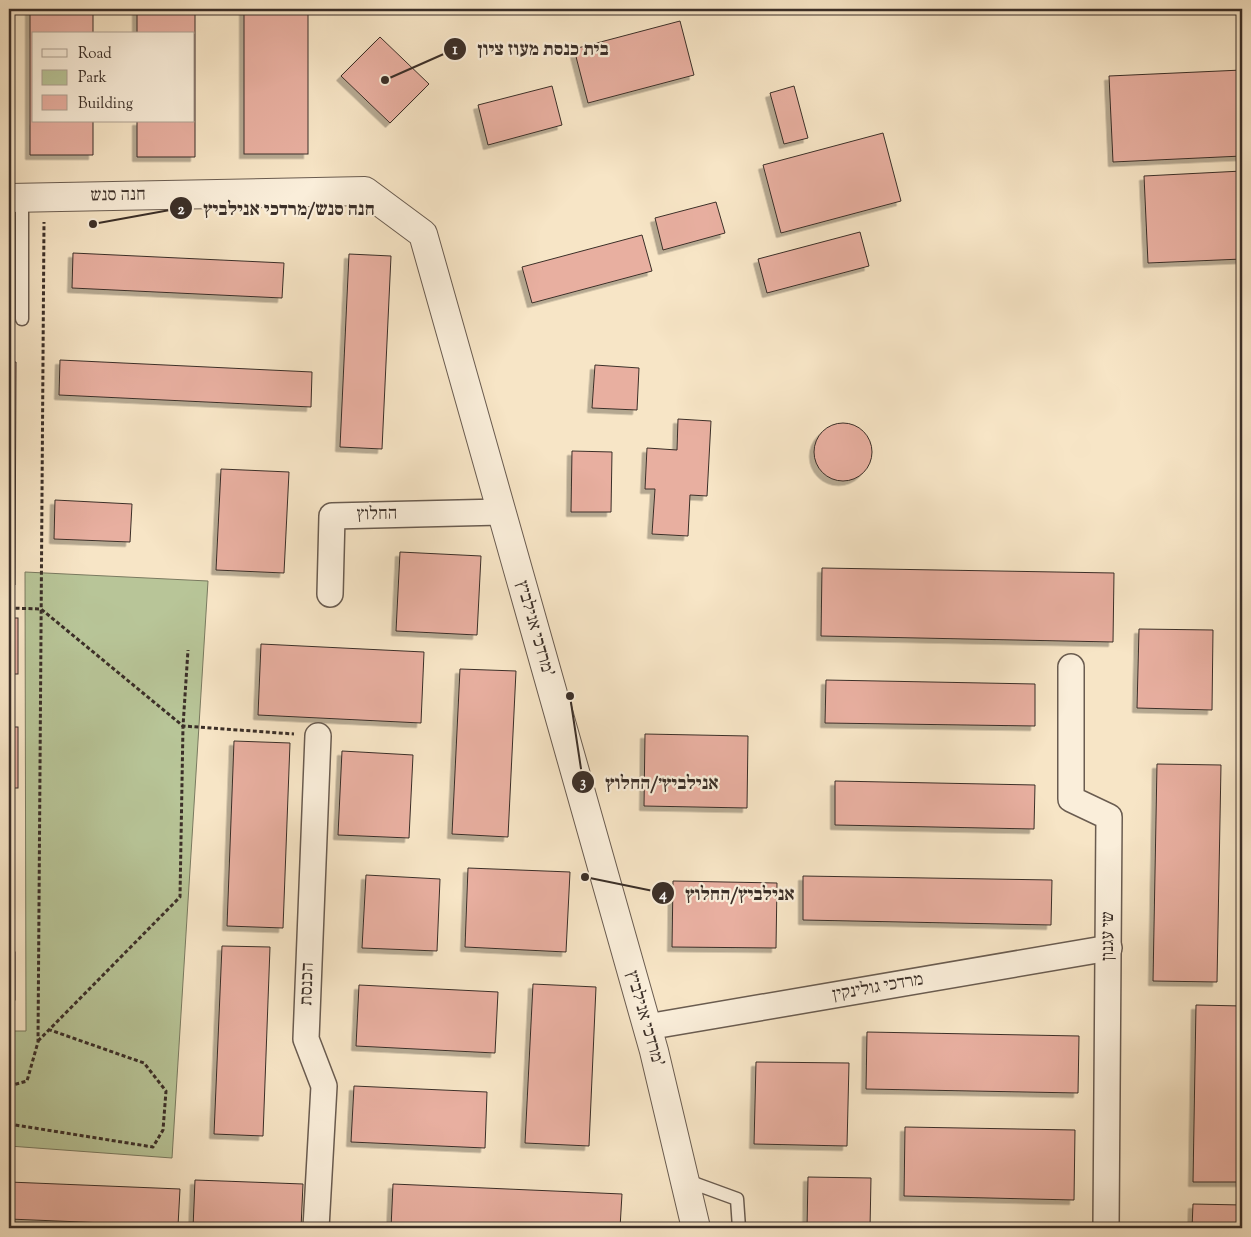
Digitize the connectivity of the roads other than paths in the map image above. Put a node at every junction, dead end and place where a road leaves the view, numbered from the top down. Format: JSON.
{"nodes":[{"id":1,"x":25,"y":198,"type":"edge"},
{"id":2,"x":423,"y":234,"type":"joint"},
{"id":3,"x":22,"y":319,"type":"dead end"},
{"id":4,"x":501,"y":512,"type":"junction"},
{"id":5,"x":330,"y":594,"type":"dead end"},
{"id":6,"x":1071,"y":667,"type":"dead end"},
{"id":7,"x":318,"y":736,"type":"road end"},
{"id":8,"x":1109,"y":948,"type":"junction"},
{"id":9,"x":647,"y":1027,"type":"junction"},
{"id":10,"x":685,"y":1180,"type":"junction"},
{"id":11,"x":316,"y":1228,"type":"edge"},
{"id":12,"x":696,"y":1228,"type":"edge"},
{"id":13,"x":739,"y":1228,"type":"edge"},
{"id":14,"x":1106,"y":1228,"type":"edge"}],
"edges":[{"from":1,"to":2,"type":"street","name":"חנה סנש"},
{"from":1,"to":3,"type":"lane"},
{"from":2,"to":4,"type":"street","name":"מרדכי אנילביץ'"},
{"from":4,"to":5,"type":"street","name":"החלוץ"},
{"from":4,"to":9,"type":"street","name":"מרדכי אנילביץ'"},
{"from":6,"to":8,"type":"street","name":"שי עגנון"},
{"from":7,"to":11,"type":"street","name":"הכנסת"},
{"from":8,"to":9,"type":"street","name":"מרדכי גולינקין"},
{"from":8,"to":14,"type":"street","name":"שי עגנון"},
{"from":9,"to":10,"type":"street","name":"מרדכי אנילביץ'"},
{"from":10,"to":12,"type":"street","name":"מרדכי אנילביץ'"},
{"from":10,"to":13,"type":"lane"}]}
